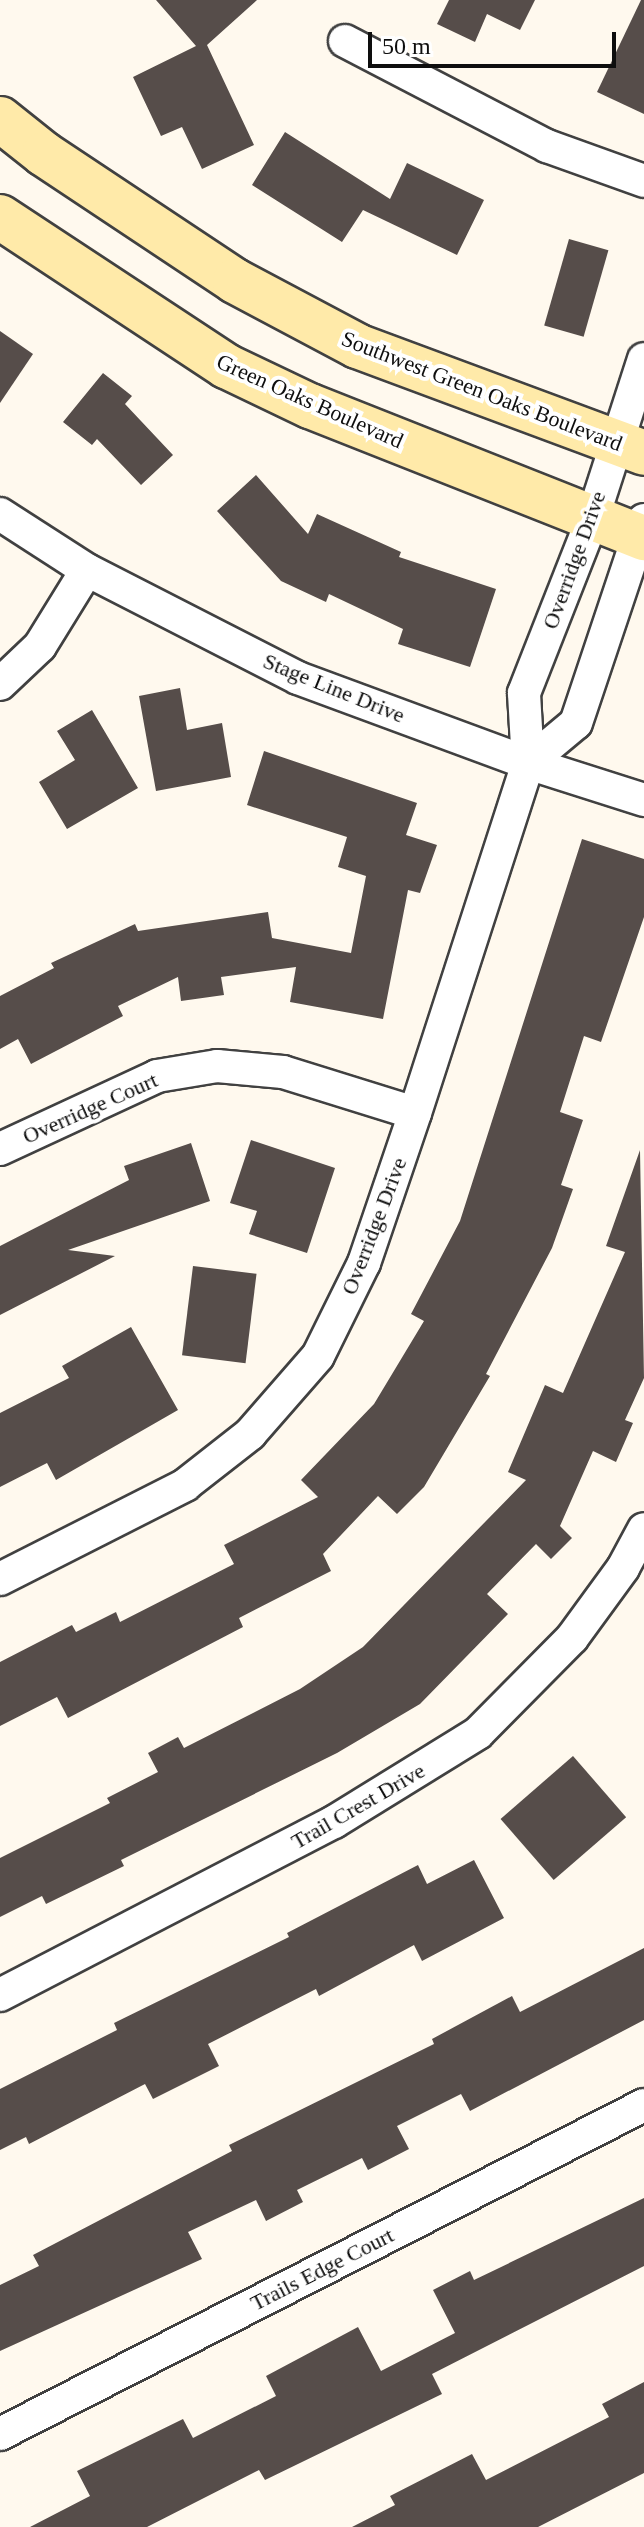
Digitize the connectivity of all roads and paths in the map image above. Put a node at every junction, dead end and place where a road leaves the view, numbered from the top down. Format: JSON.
{"nodes":[{"id":1,"x":345,"y":41,"type":"dead end"},
{"id":2,"x":0,"y":119,"type":"edge"},
{"id":3,"x":644,"y":181,"type":"edge"},
{"id":4,"x":0,"y":217,"type":"edge"},
{"id":5,"x":644,"y":359,"type":"edge"},
{"id":6,"x":629,"y":448,"type":"edge"},
{"id":7,"x":0,"y":514,"type":"edge"},
{"id":8,"x":592,"y":520,"type":"junction"},
{"id":9,"x":642,"y":532,"type":"edge"},
{"id":10,"x":87,"y":570,"type":"junction"},
{"id":11,"x":0,"y":684,"type":"edge"},
{"id":12,"x":528,"y":763,"type":"junction"},
{"id":13,"x":644,"y":800,"type":"edge"},
{"id":14,"x":415,"y":1113,"type":"junction"},
{"id":15,"x":0,"y":1149,"type":"edge"},
{"id":16,"x":644,"y":1529,"type":"edge"},
{"id":17,"x":0,"y":1579,"type":"edge"},
{"id":18,"x":0,"y":1995,"type":"edge"},
{"id":19,"x":644,"y":2105,"type":"edge"},
{"id":20,"x":0,"y":2434,"type":"edge"}],
"edges":[{"from":1,"to":3,"type":"street"},
{"from":2,"to":6,"type":"main road","name":"Southwest Green Oaks Boulevard"},
{"from":4,"to":8,"type":"main road","name":"Green Oaks Boulevard"},
{"from":5,"to":6,"type":"street","name":"Overridge Drive"},
{"from":6,"to":8,"type":"street","name":"Overridge Drive"},
{"from":7,"to":10,"type":"street","name":"Stage Line Drive"},
{"from":8,"to":9,"type":"main road","name":"Green Oaks Boulevard"},
{"from":8,"to":12,"type":"street","name":"Overridge Drive"},
{"from":9,"to":12,"type":"street"},
{"from":10,"to":11,"type":"street"},
{"from":10,"to":12,"type":"street","name":"Stage Line Drive"},
{"from":12,"to":13,"type":"street","name":"Stage Line Drive"},
{"from":12,"to":14,"type":"street","name":"Overridge Drive"},
{"from":14,"to":15,"type":"street","name":"Overridge Court"},
{"from":14,"to":17,"type":"street","name":"Overridge Drive"},
{"from":16,"to":18,"type":"street","name":"Trail Crest Drive"},
{"from":19,"to":20,"type":"street","name":"Trails Edge Court"}]}
